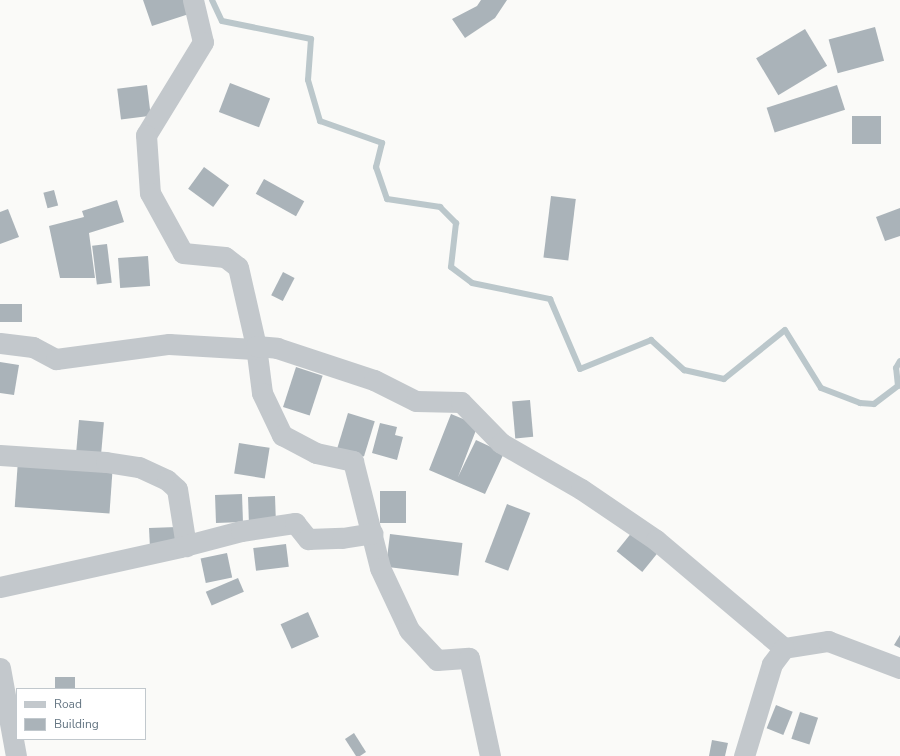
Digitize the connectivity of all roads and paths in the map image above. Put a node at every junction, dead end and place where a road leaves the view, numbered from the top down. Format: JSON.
{"nodes":[{"id":1,"x":193,"y":0,"type":"edge"},
{"id":2,"x":0,"y":343,"type":"edge"},
{"id":3,"x":255,"y":347,"type":"junction"},
{"id":4,"x":0,"y":455,"type":"edge"},
{"id":5,"x":373,"y":533,"type":"junction"},
{"id":6,"x":186,"y":546,"type":"junction"},
{"id":7,"x":0,"y":587,"type":"edge"},
{"id":8,"x":784,"y":648,"type":"junction"},
{"id":9,"x":0,"y":668,"type":"edge"},
{"id":10,"x":900,"y":668,"type":"edge"},
{"id":11,"x":16,"y":756,"type":"edge"},
{"id":12,"x":490,"y":756,"type":"edge"},
{"id":13,"x":744,"y":756,"type":"edge"}],
"edges":[{"from":1,"to":3,"type":"street"},
{"from":2,"to":3,"type":"street"},
{"from":3,"to":5,"type":"street"},
{"from":3,"to":8,"type":"street"},
{"from":4,"to":6,"type":"street"},
{"from":5,"to":6,"type":"street"},
{"from":5,"to":12,"type":"street"},
{"from":6,"to":7,"type":"street"},
{"from":8,"to":10,"type":"street"},
{"from":8,"to":13,"type":"street"},
{"from":9,"to":11,"type":"street"}]}
